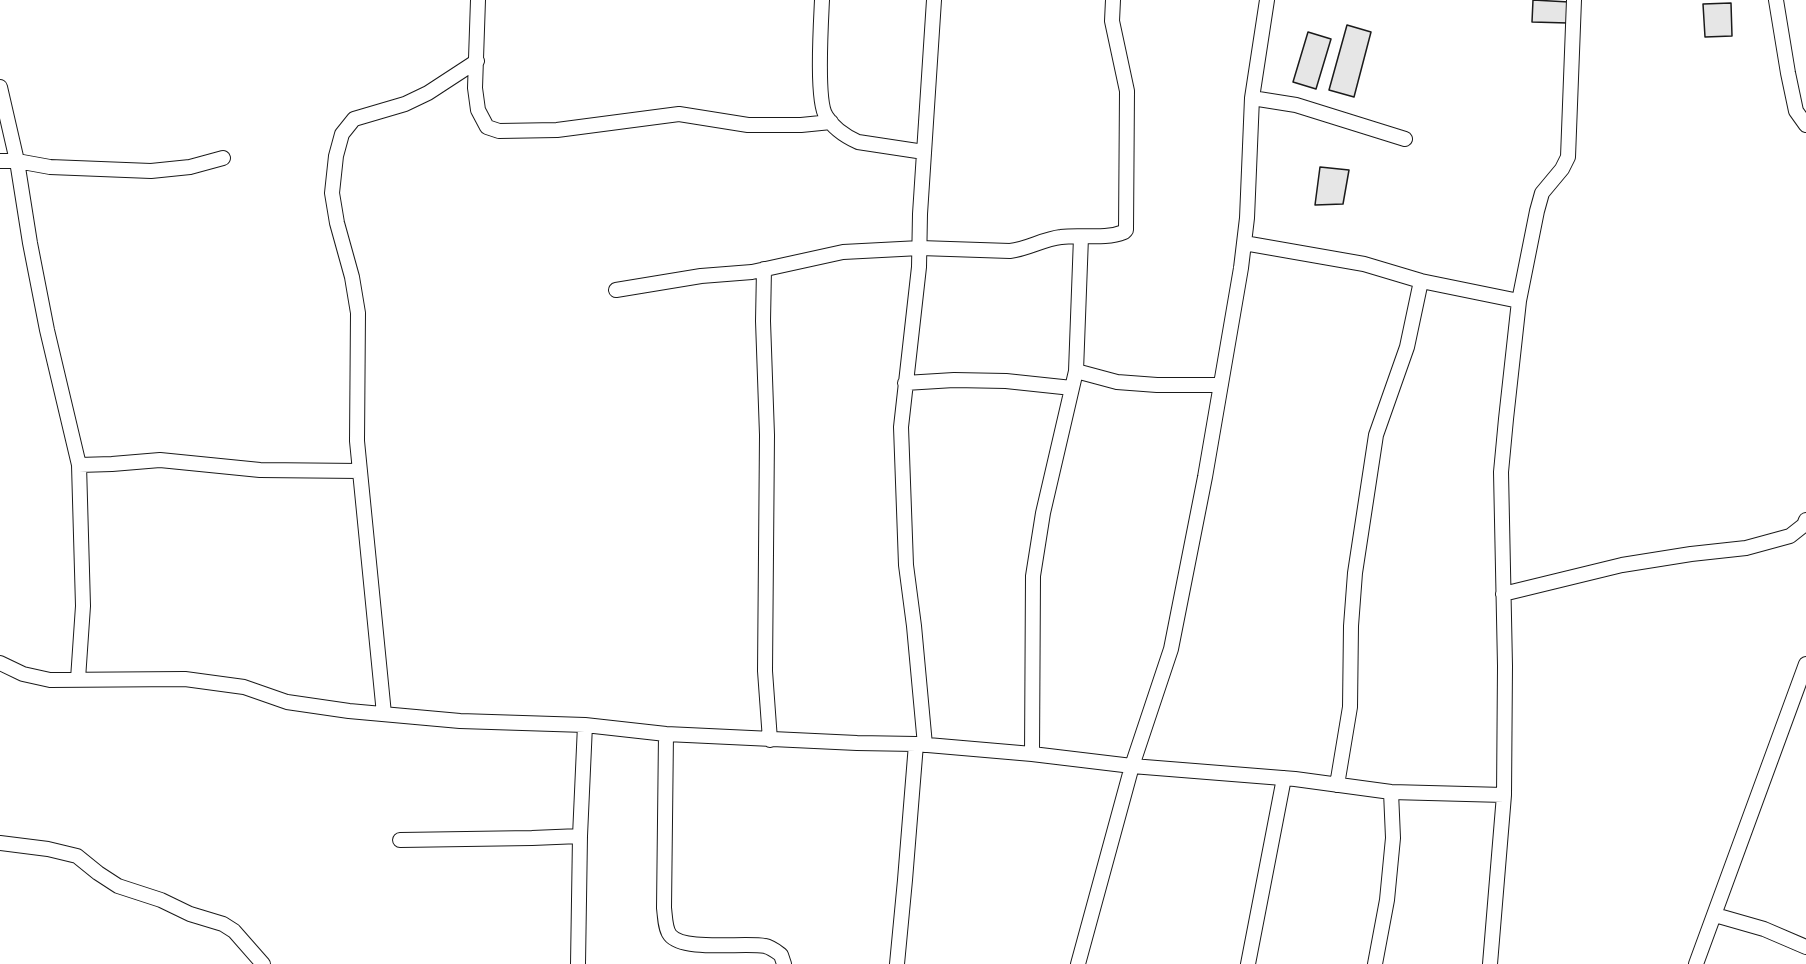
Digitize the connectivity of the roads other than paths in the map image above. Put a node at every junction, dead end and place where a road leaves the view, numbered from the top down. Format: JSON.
{"nodes":[{"id":1,"x":478,"y":0,"type":"edge"},
{"id":2,"x":822,"y":0,"type":"edge"},
{"id":3,"x":934,"y":0,"type":"edge"},
{"id":4,"x":1113,"y":0,"type":"edge"},
{"id":5,"x":1267,"y":0,"type":"edge"},
{"id":6,"x":1574,"y":0,"type":"edge"},
{"id":7,"x":1776,"y":0,"type":"edge"},
{"id":8,"x":477,"y":61,"type":"junction"},
{"id":9,"x":0,"y":87,"type":"edge"},
{"id":10,"x":1252,"y":98,"type":"junction"},
{"id":11,"x":831,"y":122,"type":"junction"},
{"id":12,"x":1806,"y":125,"type":"edge"},
{"id":13,"x":1405,"y":139,"type":"dead end"},
{"id":14,"x":924,"y":152,"type":"junction"},
{"id":15,"x":223,"y":158,"type":"dead end"},
{"id":16,"x":0,"y":161,"type":"edge"},
{"id":17,"x":17,"y":161,"type":"junction"},
{"id":18,"x":1081,"y":237,"type":"junction"},
{"id":19,"x":1244,"y":243,"type":"junction"},
{"id":20,"x":920,"y":248,"type":"junction"},
{"id":21,"x":764,"y":269,"type":"junction"},
{"id":22,"x":1421,"y":281,"type":"junction"},
{"id":23,"x":616,"y":290,"type":"dead end"},
{"id":24,"x":1519,"y":301,"type":"junction"},
{"id":25,"x":1076,"y":371,"type":"junction"},
{"id":26,"x":905,"y":384,"type":"junction"},
{"id":27,"x":1221,"y":385,"type":"junction"},
{"id":28,"x":1072,"y":388,"type":"junction"},
{"id":29,"x":79,"y":465,"type":"junction"},
{"id":30,"x":360,"y":471,"type":"junction"},
{"id":31,"x":1805,"y":523,"type":"edge"},
{"id":32,"x":1503,"y":594,"type":"junction"},
{"id":33,"x":0,"y":663,"type":"edge"},
{"id":34,"x":1806,"y":664,"type":"edge"},
{"id":35,"x":78,"y":679,"type":"junction"},
{"id":36,"x":384,"y":714,"type":"junction"},
{"id":37,"x":585,"y":724,"type":"junction"},
{"id":38,"x":666,"y":734,"type":"junction"},
{"id":39,"x":770,"y":740,"type":"junction"},
{"id":40,"x":920,"y":745,"type":"junction"},
{"id":41,"x":1032,"y":754,"type":"junction"},
{"id":42,"x":1132,"y":766,"type":"junction"},
{"id":43,"x":1284,"y":778,"type":"junction"},
{"id":44,"x":1337,"y":785,"type":"junction"},
{"id":45,"x":1391,"y":792,"type":"junction"},
{"id":46,"x":1504,"y":795,"type":"junction"},
{"id":47,"x":580,"y":836,"type":"junction"},
{"id":48,"x":400,"y":840,"type":"dead end"},
{"id":49,"x":0,"y":843,"type":"edge"},
{"id":50,"x":1715,"y":915,"type":"junction"},
{"id":51,"x":1806,"y":947,"type":"edge"},
{"id":52,"x":263,"y":964,"type":"edge"},
{"id":53,"x":578,"y":964,"type":"edge"},
{"id":54,"x":784,"y":964,"type":"edge"},
{"id":55,"x":897,"y":964,"type":"edge"},
{"id":56,"x":1078,"y":964,"type":"edge"},
{"id":57,"x":1248,"y":964,"type":"edge"},
{"id":58,"x":1375,"y":964,"type":"edge"},
{"id":59,"x":1490,"y":964,"type":"edge"},
{"id":60,"x":1696,"y":964,"type":"edge"}],
"edges":[{"from":1,"to":8,"type":"street"},
{"from":2,"to":11,"type":"street"},
{"from":3,"to":14,"type":"street"},
{"from":4,"to":18,"type":"street"},
{"from":5,"to":10,"type":"street"},
{"from":6,"to":24,"type":"street"},
{"from":7,"to":12,"type":"street"},
{"from":8,"to":11,"type":"street"},
{"from":8,"to":30,"type":"street"},
{"from":9,"to":17,"type":"street"},
{"from":10,"to":13,"type":"street"},
{"from":10,"to":19,"type":"street"},
{"from":11,"to":14,"type":"street"},
{"from":14,"to":20,"type":"street"},
{"from":15,"to":17,"type":"street"},
{"from":16,"to":17,"type":"street"},
{"from":17,"to":29,"type":"street"},
{"from":18,"to":20,"type":"street"},
{"from":18,"to":25,"type":"street"},
{"from":19,"to":22,"type":"street"},
{"from":19,"to":27,"type":"street"},
{"from":20,"to":21,"type":"street"},
{"from":20,"to":26,"type":"street"},
{"from":21,"to":23,"type":"street"},
{"from":21,"to":39,"type":"street"},
{"from":22,"to":24,"type":"street"},
{"from":22,"to":44,"type":"street"},
{"from":24,"to":32,"type":"street"},
{"from":25,"to":27,"type":"street"},
{"from":25,"to":28,"type":"street"},
{"from":26,"to":28,"type":"street"},
{"from":26,"to":40,"type":"street"},
{"from":27,"to":42,"type":"street"},
{"from":28,"to":41,"type":"street"},
{"from":29,"to":30,"type":"street"},
{"from":29,"to":35,"type":"street"},
{"from":30,"to":36,"type":"street"},
{"from":31,"to":32,"type":"street"},
{"from":32,"to":46,"type":"street"},
{"from":33,"to":35,"type":"street"},
{"from":34,"to":50,"type":"street"},
{"from":35,"to":36,"type":"street"},
{"from":36,"to":37,"type":"street"},
{"from":37,"to":38,"type":"street"},
{"from":37,"to":47,"type":"street"},
{"from":38,"to":39,"type":"street"},
{"from":38,"to":54,"type":"street"},
{"from":39,"to":40,"type":"street"},
{"from":40,"to":41,"type":"street"},
{"from":40,"to":55,"type":"street"},
{"from":41,"to":42,"type":"street"},
{"from":42,"to":43,"type":"street"},
{"from":42,"to":56,"type":"street"},
{"from":43,"to":44,"type":"street"},
{"from":43,"to":57,"type":"street"},
{"from":44,"to":45,"type":"street"},
{"from":45,"to":46,"type":"street"},
{"from":45,"to":58,"type":"street"},
{"from":46,"to":59,"type":"street"},
{"from":47,"to":48,"type":"street"},
{"from":47,"to":53,"type":"street"},
{"from":49,"to":52,"type":"street"},
{"from":50,"to":51,"type":"street"},
{"from":50,"to":60,"type":"street"}]}
